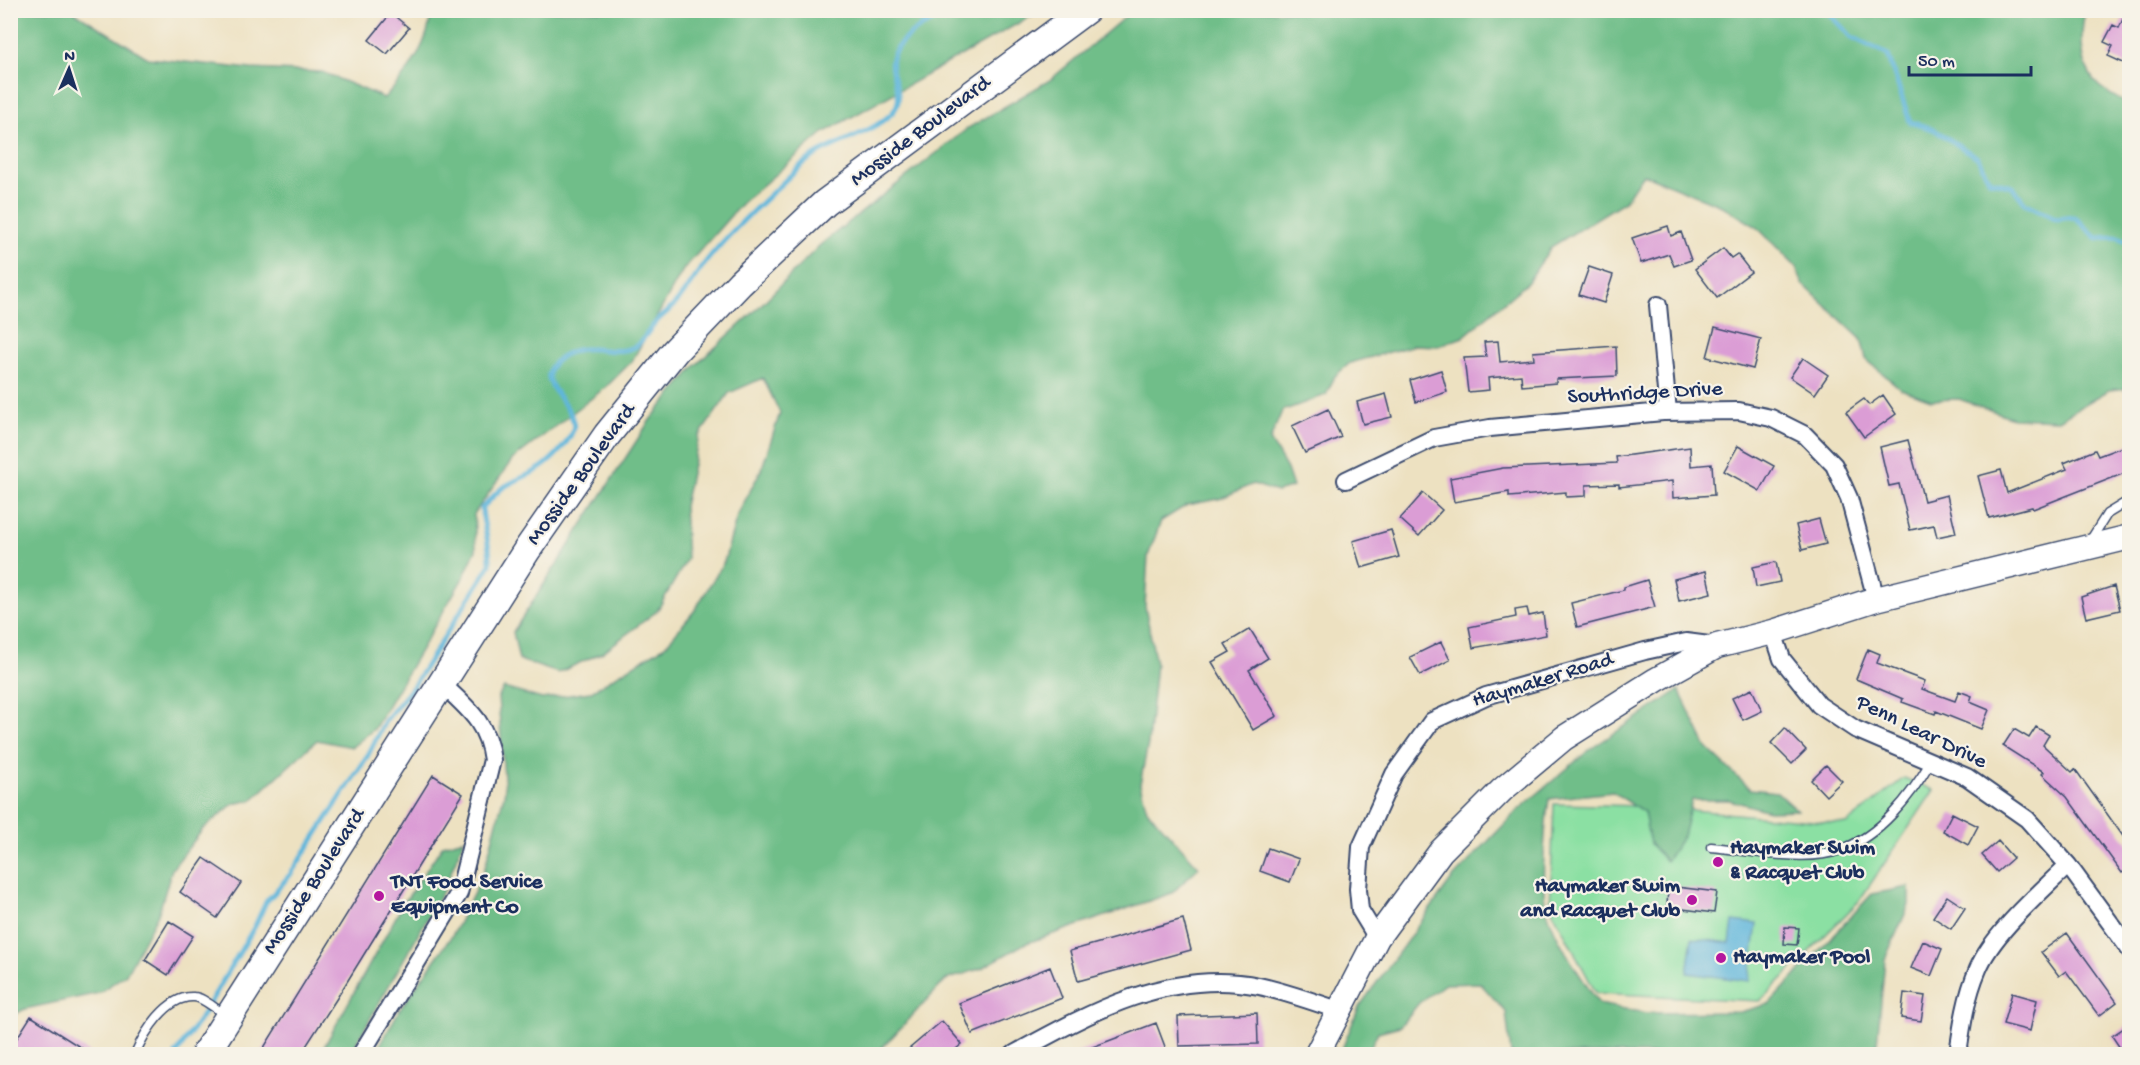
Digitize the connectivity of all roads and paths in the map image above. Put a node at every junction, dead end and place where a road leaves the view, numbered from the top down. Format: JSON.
{"nodes":[{"id":1,"x":1086,"y":10,"type":"edge"},
{"id":2,"x":1658,"y":305,"type":"dead end"},
{"id":3,"x":1668,"y":412,"type":"junction"},
{"id":4,"x":1346,"y":480,"type":"dead end"},
{"id":5,"x":2130,"y":500,"type":"edge"},
{"id":6,"x":2130,"y":537,"type":"edge"},
{"id":7,"x":2084,"y":549,"type":"junction"},
{"id":8,"x":1876,"y":599,"type":"junction"},
{"id":9,"x":1773,"y":632,"type":"junction"},
{"id":10,"x":1717,"y":646,"type":"junction"},
{"id":11,"x":442,"y":684,"type":"junction"},
{"id":12,"x":1931,"y":760,"type":"junction"},
{"id":13,"x":1711,"y":847,"type":"dead end"},
{"id":14,"x":2068,"y":865,"type":"junction"},
{"id":15,"x":1377,"y":938,"type":"junction"},
{"id":16,"x":2130,"y":950,"type":"edge"},
{"id":17,"x":1338,"y":1010,"type":"junction"},
{"id":18,"x":222,"y":1013,"type":"junction"},
{"id":19,"x":135,"y":1054,"type":"edge"},
{"id":20,"x":205,"y":1054,"type":"edge"},
{"id":21,"x":361,"y":1054,"type":"edge"},
{"id":22,"x":1014,"y":1054,"type":"edge"},
{"id":23,"x":1317,"y":1054,"type":"edge"},
{"id":24,"x":1958,"y":1054,"type":"edge"}],
"edges":[{"from":1,"to":11,"type":"main road","name":"Mosside Boulevard"},
{"from":2,"to":3,"type":"street"},
{"from":3,"to":4,"type":"street","name":"Southridge Drive"},
{"from":3,"to":8,"type":"street","name":"Southridge Drive"},
{"from":5,"to":7,"type":"lane"},
{"from":6,"to":7,"type":"main road","name":"Haymaker Road"},
{"from":7,"to":8,"type":"main road","name":"Haymaker Road"},
{"from":8,"to":9,"type":"main road","name":"Haymaker Road"},
{"from":9,"to":10,"type":"main road","name":"Haymaker Road"},
{"from":9,"to":12,"type":"street","name":"Penn Lear Drive"},
{"from":10,"to":15,"type":"main road","name":"Haymaker Road"},
{"from":10,"to":15,"type":"street","name":"Haymaker Road"},
{"from":11,"to":18,"type":"main road","name":"Mosside Boulevard"},
{"from":11,"to":21,"type":"street"},
{"from":12,"to":13,"type":"lane"},
{"from":12,"to":14,"type":"street","name":"Penn Lear Drive"},
{"from":14,"to":16,"type":"street","name":"Penn Lear Drive"},
{"from":14,"to":24,"type":"street"},
{"from":15,"to":17,"type":"main road","name":"Haymaker Road"},
{"from":17,"to":22,"type":"street"},
{"from":17,"to":23,"type":"main road","name":"Haymaker Road"},
{"from":18,"to":19,"type":"lane"},
{"from":18,"to":20,"type":"main road","name":"Mosside Boulevard"}]}
